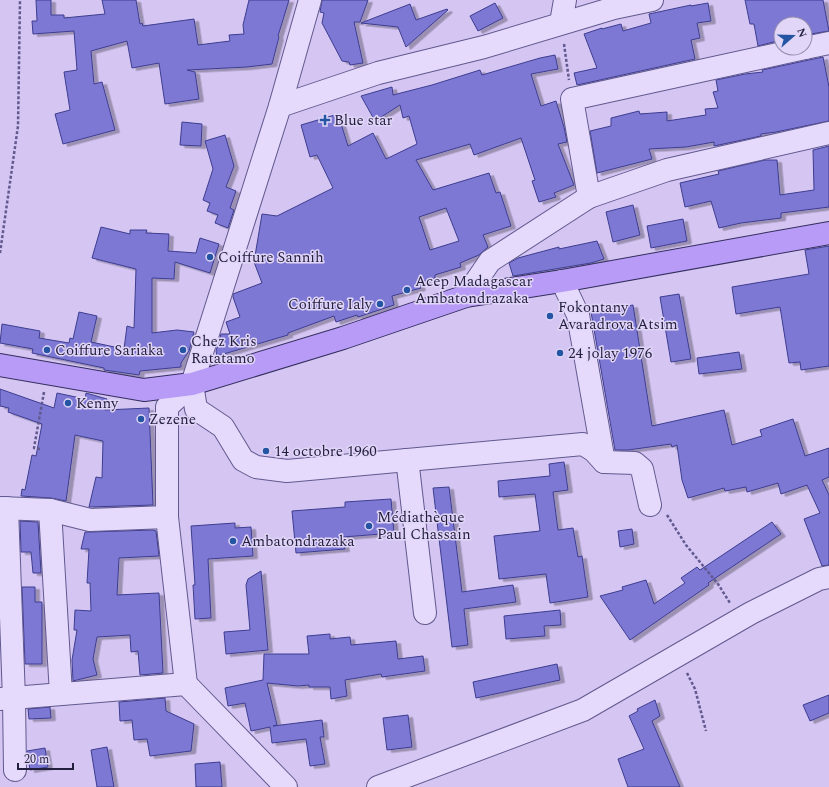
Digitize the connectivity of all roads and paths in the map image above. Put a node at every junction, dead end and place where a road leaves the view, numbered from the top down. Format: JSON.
{"nodes":[{"id":1,"x":20,"y":0,"type":"edge"},
{"id":2,"x":310,"y":0,"type":"edge"},
{"id":3,"x":565,"y":0,"type":"edge"},
{"id":4,"x":652,"y":0,"type":"edge"},
{"id":5,"x":561,"y":23,"type":"junction"},
{"id":6,"x":829,"y":43,"type":"edge"},
{"id":7,"x":813,"y":46,"type":"edge"},
{"id":8,"x":773,"y":55,"type":"edge"},
{"id":9,"x":572,"y":99,"type":"junction"},
{"id":10,"x":280,"y":106,"type":"junction"},
{"id":11,"x":829,"y":133,"type":"edge"},
{"id":12,"x":589,"y":197,"type":"junction"},
{"id":13,"x":829,"y":233,"type":"edge"},
{"id":14,"x":0,"y":253,"type":"edge"},
{"id":15,"x":562,"y":281,"type":"junction"},
{"id":16,"x":466,"y":296,"type":"junction"},
{"id":17,"x":0,"y":365,"type":"edge"},
{"id":18,"x":48,"y":373,"type":"junction"},
{"id":19,"x":192,"y":384,"type":"junction"},
{"id":20,"x":40,"y":448,"type":"dead end"},
{"id":21,"x":406,"y":460,"type":"junction"},
{"id":22,"x":604,"y":462,"type":"junction"},
{"id":23,"x":650,"y":505,"type":"joint"},
{"id":24,"x":4,"y":508,"type":"edge"},
{"id":25,"x":50,"y":510,"type":"junction"},
{"id":26,"x":168,"y":516,"type":"junction"},
{"id":27,"x":829,"y":577,"type":"edge"},
{"id":28,"x":425,"y":613,"type":"dead end"},
{"id":29,"x":740,"y":619,"type":"junction"},
{"id":30,"x":678,"y":655,"type":"junction"},
{"id":31,"x":186,"y":684,"type":"junction"},
{"id":32,"x":61,"y":694,"type":"junction"},
{"id":33,"x":7,"y":699,"type":"edge"},
{"id":34,"x":706,"y":731,"type":"dead end"},
{"id":35,"x":15,"y":770,"type":"dead end"},
{"id":36,"x":286,"y":787,"type":"edge"},
{"id":37,"x":378,"y":787,"type":"edge"}],
"edges":[{"from":1,"to":14,"type":"path"},
{"from":2,"to":10,"type":"street"},
{"from":3,"to":5,"type":"street"},
{"from":4,"to":5,"type":"street"},
{"from":5,"to":9,"type":"path"},
{"from":5,"to":10,"type":"street"},
{"from":6,"to":7,"type":"street"},
{"from":8,"to":9,"type":"street"},
{"from":9,"to":12,"type":"street"},
{"from":10,"to":19,"type":"street"},
{"from":11,"to":12,"type":"street"},
{"from":12,"to":16,"type":"street"},
{"from":13,"to":15,"type":"main road"},
{"from":15,"to":16,"type":"main road"},
{"from":15,"to":22,"type":"street"},
{"from":16,"to":19,"type":"main road"},
{"from":17,"to":18,"type":"main road"},
{"from":18,"to":19,"type":"main road"},
{"from":18,"to":20,"type":"path"},
{"from":19,"to":21,"type":"street"},
{"from":19,"to":26,"type":"street"},
{"from":21,"to":22,"type":"street"},
{"from":21,"to":28,"type":"street"},
{"from":22,"to":23,"type":"street"},
{"from":23,"to":29,"type":"path"},
{"from":24,"to":25,"type":"street"},
{"from":24,"to":33,"type":"street"},
{"from":25,"to":26,"type":"street"},
{"from":25,"to":32,"type":"street"},
{"from":26,"to":31,"type":"street"},
{"from":27,"to":29,"type":"street"},
{"from":29,"to":30,"type":"street"},
{"from":30,"to":34,"type":"path"},
{"from":30,"to":37,"type":"street"},
{"from":31,"to":32,"type":"street"},
{"from":31,"to":36,"type":"street"},
{"from":32,"to":33,"type":"street"},
{"from":33,"to":35,"type":"street"}]}
